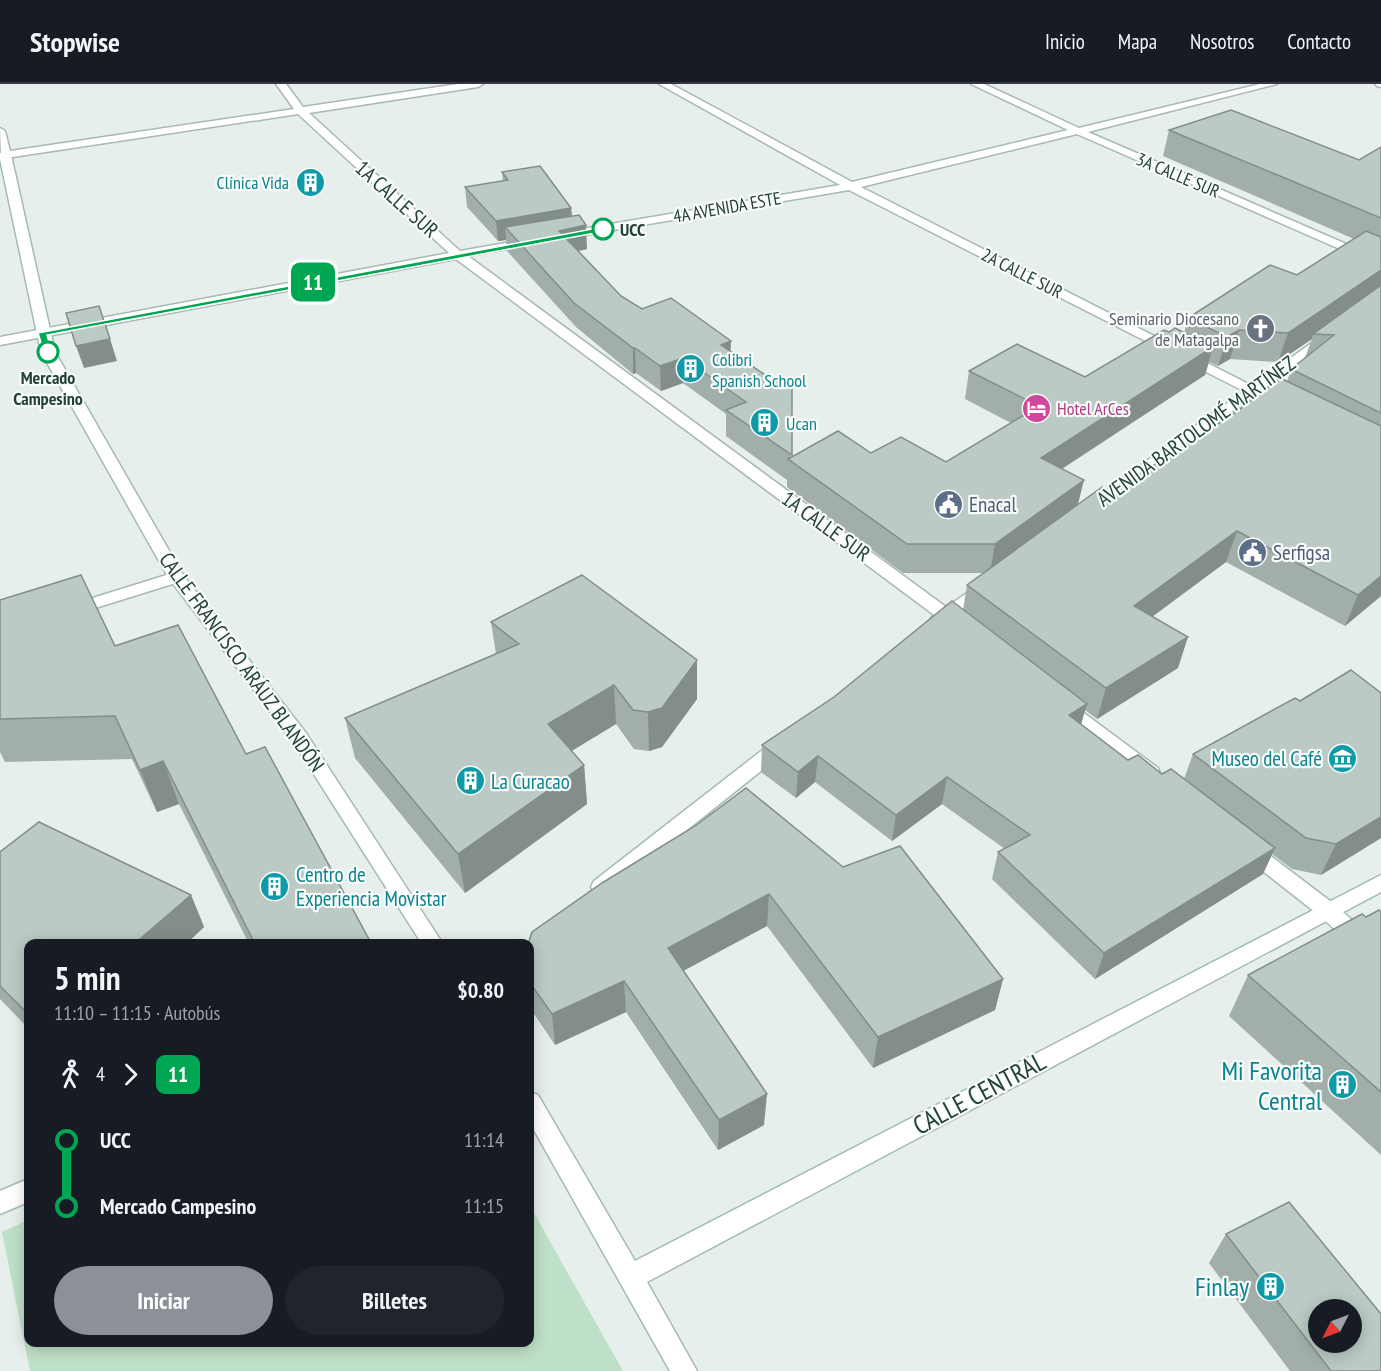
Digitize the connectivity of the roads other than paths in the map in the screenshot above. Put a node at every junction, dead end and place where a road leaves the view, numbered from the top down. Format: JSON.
{"nodes":[{"id":1,"x":281,"y":84,"type":"edge"},
{"id":2,"x":478,"y":84,"type":"edge"},
{"id":3,"x":664,"y":84,"type":"edge"},
{"id":4,"x":976,"y":84,"type":"edge"},
{"id":5,"x":1272,"y":84,"type":"edge"},
{"id":6,"x":300,"y":110,"type":"junction"},
{"id":7,"x":0,"y":131,"type":"edge"},
{"id":8,"x":1080,"y":132,"type":"junction"},
{"id":9,"x":3,"y":155,"type":"edge"},
{"id":10,"x":851,"y":186,"type":"junction"},
{"id":11,"x":458,"y":254,"type":"junction"},
{"id":12,"x":1381,"y":263,"type":"edge"},
{"id":13,"x":1344,"y":323,"type":"edge"},
{"id":14,"x":42,"y":333,"type":"junction"},
{"id":15,"x":0,"y":341,"type":"edge"},
{"id":16,"x":1251,"y":390,"type":"junction"},
{"id":17,"x":1291,"y":411,"type":"edge"},
{"id":18,"x":1079,"y":516,"type":"edge"},
{"id":19,"x":176,"y":577,"type":"junction"},
{"id":20,"x":993,"y":580,"type":"edge"},
{"id":21,"x":946,"y":615,"type":"junction"},
{"id":22,"x":55,"y":616,"type":"edge"},
{"id":23,"x":929,"y":628,"type":"edge"},
{"id":24,"x":974,"y":636,"type":"edge"},
{"id":25,"x":1048,"y":694,"type":"edge"},
{"id":26,"x":792,"y":736,"type":"edge"},
{"id":27,"x":1160,"y":780,"type":"edge"},
{"id":28,"x":1234,"y":838,"type":"edge"},
{"id":29,"x":1381,"y":883,"type":"edge"},
{"id":30,"x":586,"y":899,"type":"edge"},
{"id":31,"x":1327,"y":910,"type":"junction"},
{"id":32,"x":430,"y":939,"type":"edge"},
{"id":33,"x":1381,"y":959,"type":"edge"},
{"id":34,"x":534,"y":1109,"type":"edge"},
{"id":35,"x":24,"y":1192,"type":"edge"},
{"id":36,"x":0,"y":1203,"type":"edge"},
{"id":37,"x":632,"y":1276,"type":"junction"},
{"id":38,"x":684,"y":1371,"type":"edge"}],
"edges":[{"from":1,"to":6,"type":"street","name":"1A CALLE SUR"},
{"from":2,"to":6,"type":"street"},
{"from":3,"to":10,"type":"street","name":"2A CALLE SUR"},
{"from":4,"to":8,"type":"street","name":"3A CALLE SUR"},
{"from":5,"to":8,"type":"street","name":"4A AVENIDA ESTE"},
{"from":6,"to":9,"type":"street"},
{"from":6,"to":11,"type":"street","name":"1A CALLE SUR"},
{"from":7,"to":9,"type":"street","name":"CALLE FRANCISCO ARÁUZ BLANDÓN"},
{"from":8,"to":10,"type":"street","name":"4A AVENIDA ESTE"},
{"from":8,"to":12,"type":"street","name":"3A CALLE SUR"},
{"from":9,"to":14,"type":"street","name":"CALLE FRANCISCO ARÁUZ BLANDÓN"},
{"from":10,"to":11,"type":"street","name":"4A AVENIDA ESTE"},
{"from":10,"to":16,"type":"street","name":"2A CALLE SUR"},
{"from":11,"to":14,"type":"street","name":"4A AVENIDA ESTE"},
{"from":11,"to":21,"type":"street","name":"1A CALLE SUR"},
{"from":13,"to":16,"type":"street","name":"AVENIDA BARTOLOMÉ MARTÍNEZ"},
{"from":14,"to":15,"type":"street","name":"4A AVENIDA ESTE"},
{"from":14,"to":19,"type":"street","name":"CALLE FRANCISCO ARÁUZ BLANDÓN"},
{"from":16,"to":17,"type":"street","name":"2A CALLE SUR"},
{"from":16,"to":18,"type":"street","name":"AVENIDA BARTOLOMÉ MARTÍNEZ"},
{"from":19,"to":22,"type":"street"},
{"from":19,"to":32,"type":"street","name":"CALLE FRANCISCO ARÁUZ BLANDÓN"},
{"from":20,"to":21,"type":"street"},
{"from":21,"to":23,"type":"street"},
{"from":21,"to":24,"type":"street","name":"1A CALLE SUR"},
{"from":25,"to":27,"type":"street"},
{"from":26,"to":30,"type":"street"},
{"from":28,"to":31,"type":"street"},
{"from":29,"to":31,"type":"street","name":"CALLE CENTRAL"},
{"from":31,"to":33,"type":"street"},
{"from":31,"to":37,"type":"street","name":"CALLE CENTRAL"},
{"from":34,"to":37,"type":"street"},
{"from":35,"to":36,"type":"street"},
{"from":37,"to":38,"type":"street"}]}
